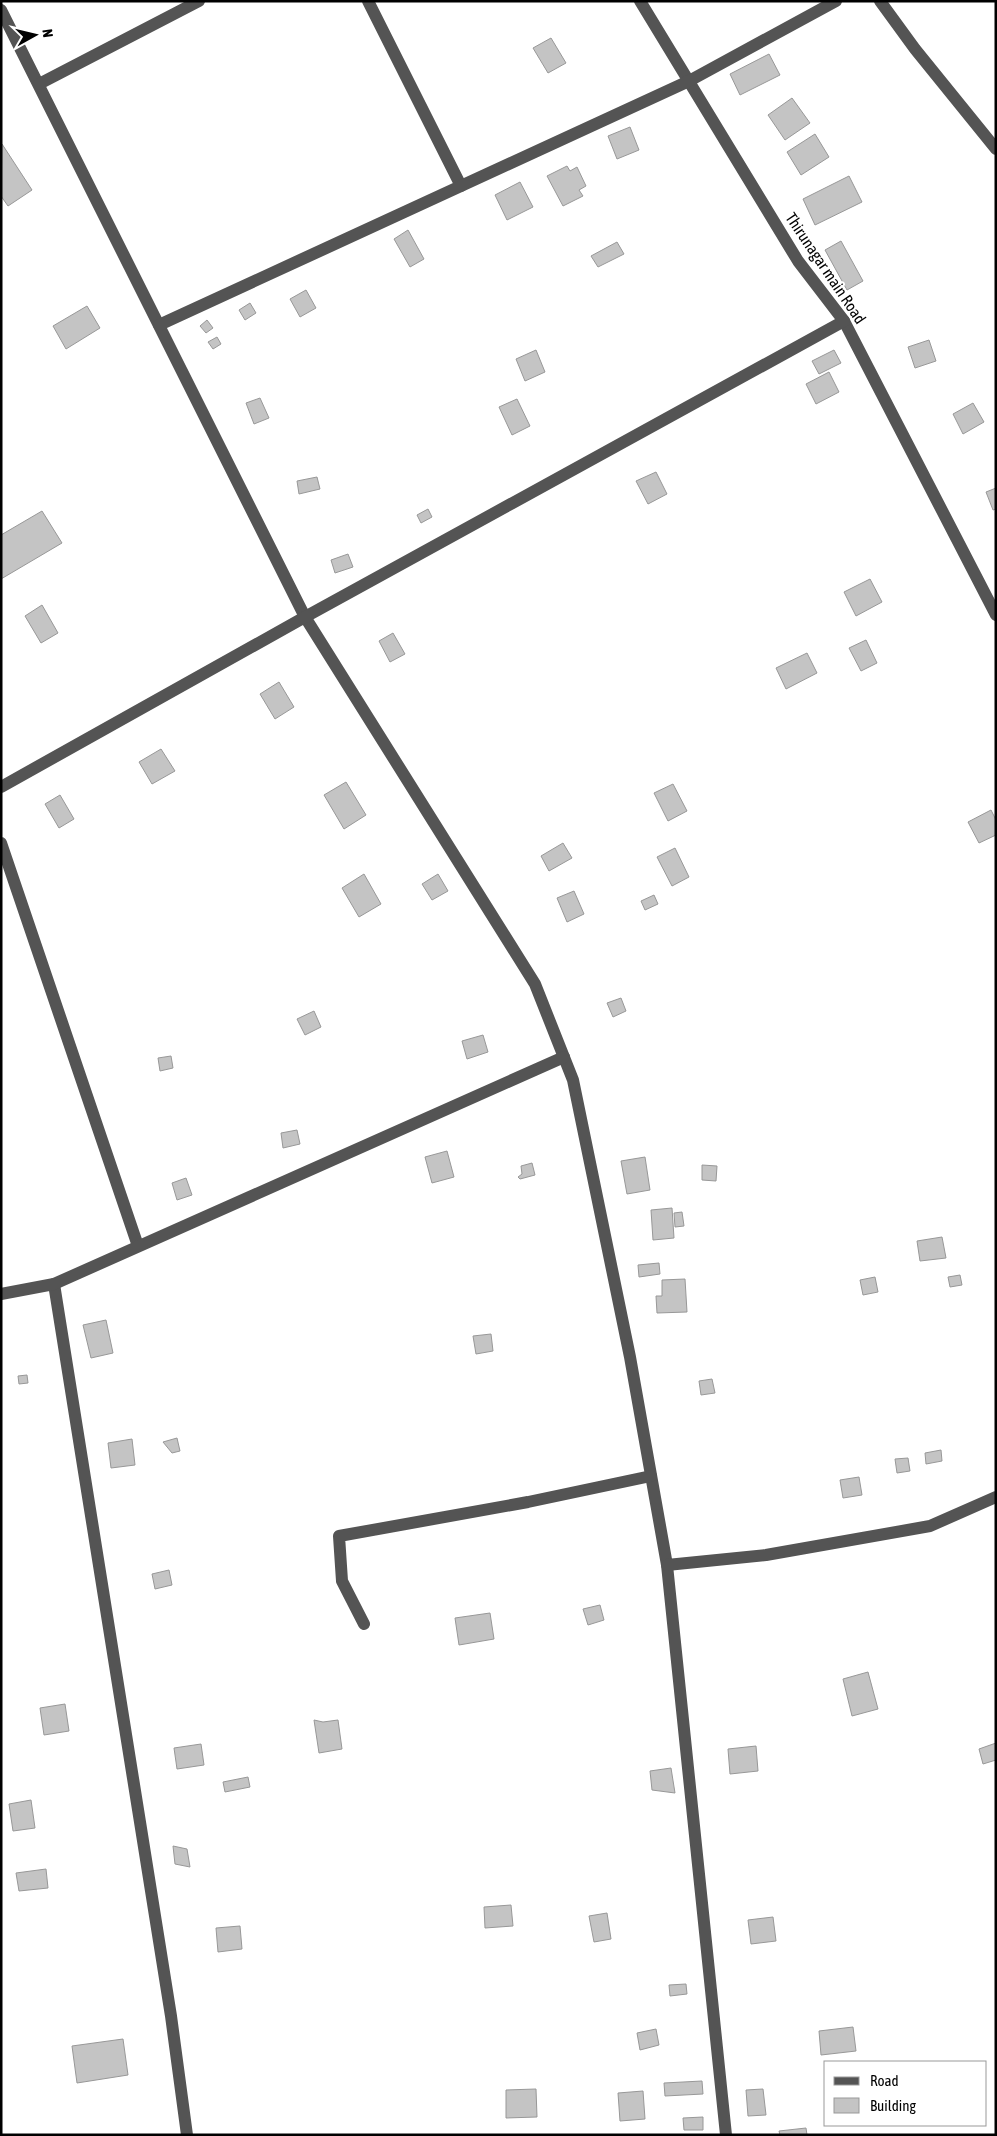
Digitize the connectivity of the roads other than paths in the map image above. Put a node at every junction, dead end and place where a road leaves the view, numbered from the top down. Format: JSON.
{"nodes":[{"id":1,"x":198,"y":1,"type":"edge"},
{"id":2,"x":368,"y":1,"type":"edge"},
{"id":3,"x":640,"y":1,"type":"edge"},
{"id":4,"x":836,"y":1,"type":"edge"},
{"id":5,"x":880,"y":1,"type":"edge"},
{"id":6,"x":1,"y":10,"type":"edge"},
{"id":7,"x":688,"y":81,"type":"junction"},
{"id":8,"x":38,"y":84,"type":"junction"},
{"id":9,"x":996,"y":149,"type":"edge"},
{"id":10,"x":461,"y":186,"type":"junction"},
{"id":11,"x":844,"y":321,"type":"junction"},
{"id":12,"x":159,"y":325,"type":"junction"},
{"id":13,"x":996,"y":615,"type":"edge"},
{"id":14,"x":305,"y":617,"type":"junction"},
{"id":15,"x":1,"y":787,"type":"edge"},
{"id":16,"x":1,"y":843,"type":"edge"},
{"id":17,"x":564,"y":1057,"type":"junction"},
{"id":18,"x":138,"y":1246,"type":"junction"},
{"id":19,"x":54,"y":1284,"type":"junction"},
{"id":20,"x":1,"y":1294,"type":"edge"},
{"id":21,"x":651,"y":1476,"type":"junction"},
{"id":22,"x":996,"y":1497,"type":"edge"},
{"id":23,"x":667,"y":1565,"type":"junction"},
{"id":24,"x":364,"y":1624,"type":"dead end"},
{"id":25,"x":187,"y":2135,"type":"edge"},
{"id":26,"x":726,"y":2135,"type":"edge"}],
"edges":[{"from":1,"to":8,"type":"street"},
{"from":2,"to":10,"type":"street"},
{"from":3,"to":7,"type":"street","name":"Thirunagar main Road"},
{"from":4,"to":7,"type":"street"},
{"from":5,"to":9,"type":"street"},
{"from":6,"to":8,"type":"street"},
{"from":7,"to":10,"type":"street"},
{"from":7,"to":11,"type":"street","name":"Thirunagar main Road"},
{"from":8,"to":12,"type":"street"},
{"from":10,"to":12,"type":"street"},
{"from":11,"to":13,"type":"street","name":"Thirunagar main Road"},
{"from":11,"to":14,"type":"street"},
{"from":12,"to":14,"type":"street"},
{"from":14,"to":15,"type":"street"},
{"from":14,"to":17,"type":"street"},
{"from":16,"to":18,"type":"street"},
{"from":17,"to":18,"type":"street"},
{"from":17,"to":21,"type":"street"},
{"from":18,"to":19,"type":"street"},
{"from":19,"to":20,"type":"street"},
{"from":19,"to":25,"type":"street"},
{"from":21,"to":23,"type":"street"},
{"from":21,"to":24,"type":"street"},
{"from":22,"to":23,"type":"street"},
{"from":23,"to":26,"type":"street"}]}
